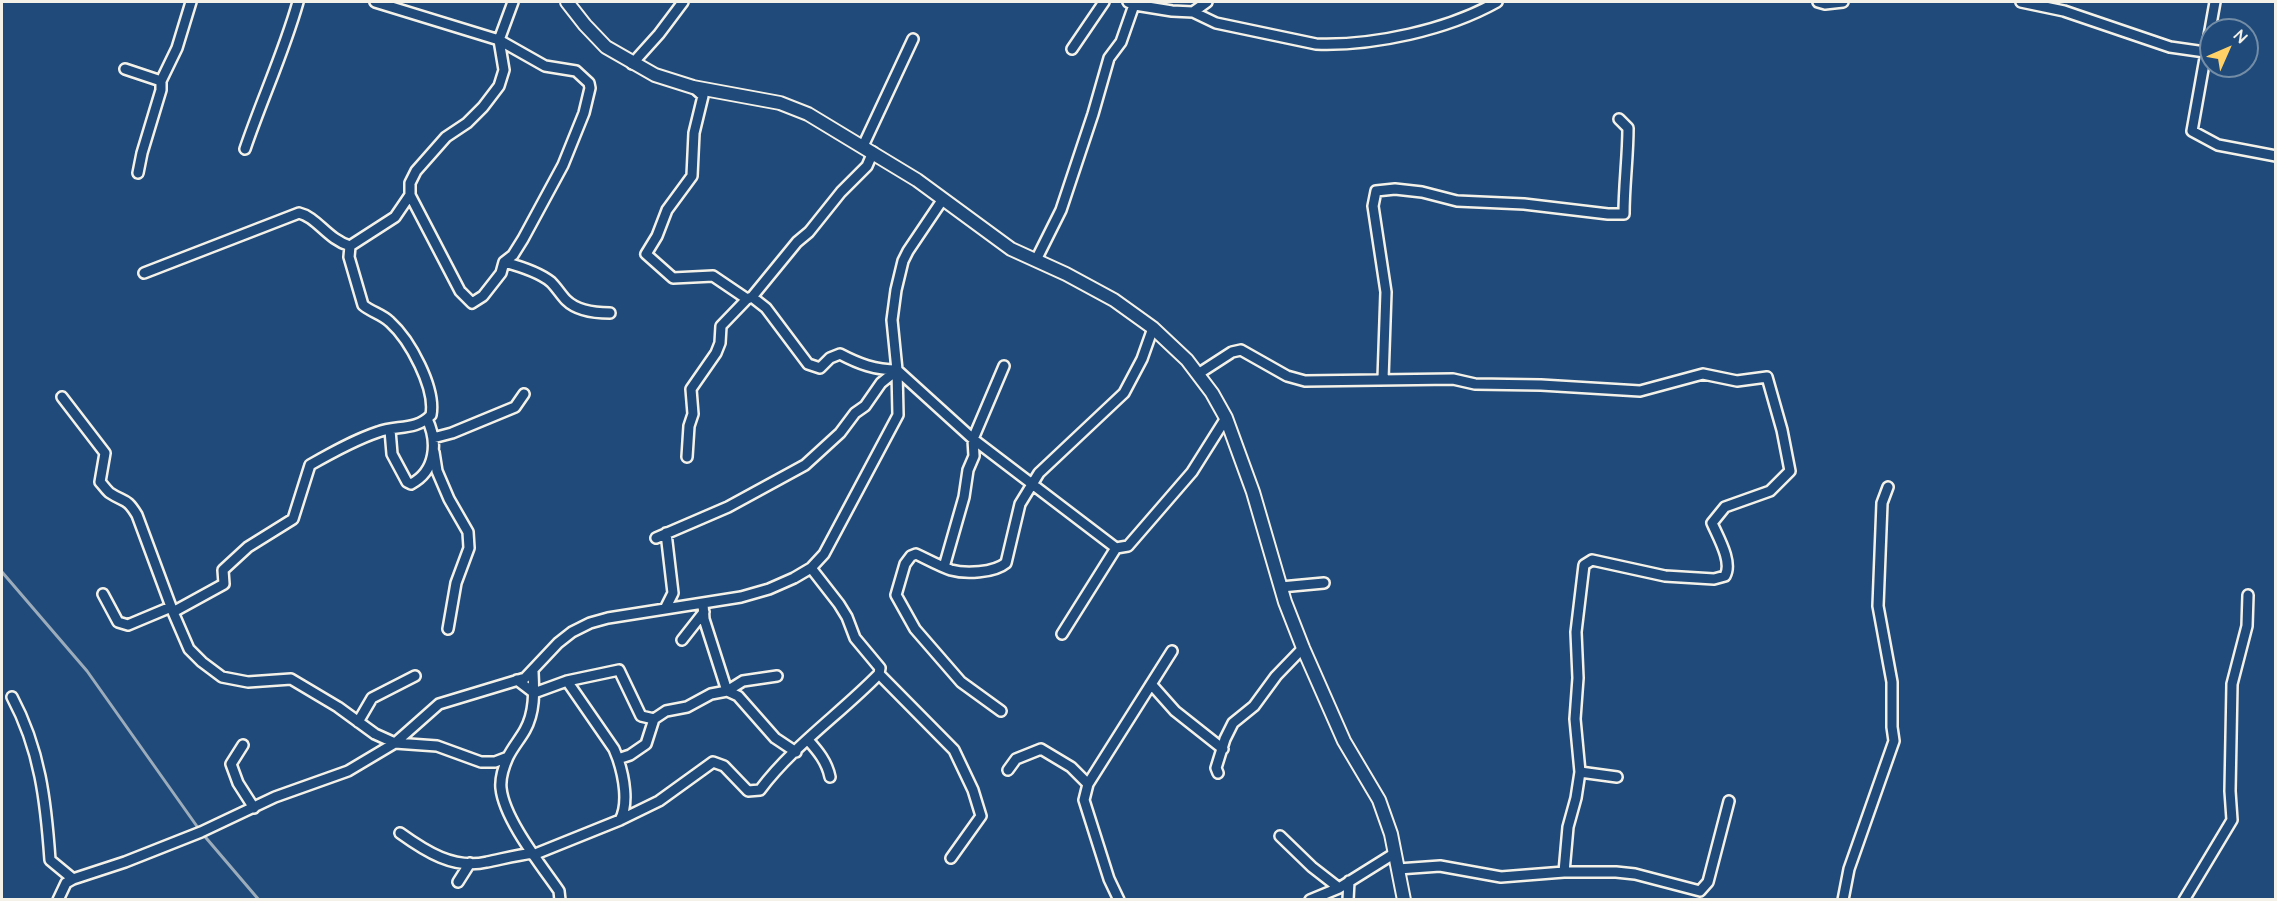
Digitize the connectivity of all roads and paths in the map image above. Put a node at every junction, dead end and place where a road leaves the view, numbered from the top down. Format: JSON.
{"nodes":[{"id":1,"x":191,"y":2,"type":"edge"},
{"id":2,"x":298,"y":2,"type":"edge"},
{"id":3,"x":375,"y":2,"type":"edge"},
{"id":4,"x":513,"y":2,"type":"edge"},
{"id":5,"x":567,"y":2,"type":"edge"},
{"id":6,"x":683,"y":2,"type":"edge"},
{"id":7,"x":1104,"y":2,"type":"edge"},
{"id":8,"x":1207,"y":2,"type":"edge"},
{"id":9,"x":1497,"y":2,"type":"edge"},
{"id":10,"x":1818,"y":2,"type":"edge"},
{"id":11,"x":1843,"y":2,"type":"edge"},
{"id":12,"x":2021,"y":2,"type":"edge"},
{"id":13,"x":2215,"y":2,"type":"edge"},
{"id":14,"x":1133,"y":3,"type":"edge"},
{"id":15,"x":1193,"y":12,"type":"junction"},
{"id":16,"x":2212,"y":18,"type":"edge"},
{"id":17,"x":913,"y":39,"type":"dead end"},
{"id":18,"x":499,"y":40,"type":"junction"},
{"id":19,"x":1072,"y":49,"type":"dead end"},
{"id":20,"x":2199,"y":51,"type":"edge"},
{"id":21,"x":632,"y":64,"type":"junction"},
{"id":22,"x":125,"y":69,"type":"dead end"},
{"id":23,"x":2201,"y":78,"type":"edge"},
{"id":24,"x":161,"y":81,"type":"junction"},
{"id":25,"x":693,"y":87,"type":"junction"},
{"id":26,"x":1618,"y":119,"type":"dead end"},
{"id":27,"x":245,"y":149,"type":"dead end"},
{"id":28,"x":868,"y":149,"type":"junction"},
{"id":29,"x":2276,"y":156,"type":"edge"},
{"id":30,"x":138,"y":173,"type":"dead end"},
{"id":31,"x":410,"y":195,"type":"junction"},
{"id":32,"x":943,"y":199,"type":"junction"},
{"id":33,"x":350,"y":246,"type":"junction"},
{"id":34,"x":1036,"y":260,"type":"junction"},
{"id":35,"x":504,"y":262,"type":"junction"},
{"id":36,"x":144,"y":273,"type":"dead end"},
{"id":37,"x":750,"y":298,"type":"junction"},
{"id":38,"x":610,"y":313,"type":"dead end"},
{"id":39,"x":1153,"y":328,"type":"junction"},
{"id":40,"x":1004,"y":366,"type":"dead end"},
{"id":41,"x":897,"y":370,"type":"junction"},
{"id":42,"x":1197,"y":374,"type":"junction"},
{"id":43,"x":1383,"y":380,"type":"junction"},
{"id":44,"x":524,"y":394,"type":"dead end"},
{"id":45,"x":62,"y":397,"type":"dead end"},
{"id":46,"x":1226,"y":418,"type":"junction"},
{"id":47,"x":427,"y":419,"type":"junction"},
{"id":48,"x":390,"y":430,"type":"junction"},
{"id":49,"x":433,"y":438,"type":"junction"},
{"id":50,"x":973,"y":439,"type":"junction"},
{"id":51,"x":434,"y":452,"type":"junction"},
{"id":52,"x":687,"y":457,"type":"dead end"},
{"id":53,"x":1033,"y":483,"type":"junction"},
{"id":54,"x":1888,"y":487,"type":"dead end"},
{"id":55,"x":666,"y":533,"type":"junction"},
{"id":56,"x":656,"y":538,"type":"dead end"},
{"id":57,"x":1116,"y":548,"type":"junction"},
{"id":58,"x":944,"y":567,"type":"junction"},
{"id":59,"x":812,"y":568,"type":"junction"},
{"id":60,"x":1324,"y":583,"type":"dead end"},
{"id":61,"x":1281,"y":587,"type":"junction"},
{"id":62,"x":104,"y":594,"type":"dead end"},
{"id":63,"x":2248,"y":595,"type":"dead end"},
{"id":64,"x":704,"y":607,"type":"junction"},
{"id":65,"x":665,"y":609,"type":"junction"},
{"id":66,"x":172,"y":610,"type":"junction"},
{"id":67,"x":448,"y":629,"type":"dead end"},
{"id":68,"x":1062,"y":634,"type":"dead end"},
{"id":69,"x":682,"y":640,"type":"dead end"},
{"id":70,"x":1303,"y":648,"type":"junction"},
{"id":71,"x":1172,"y":651,"type":"dead end"},
{"id":72,"x":533,"y":672,"type":"junction"},
{"id":73,"x":879,"y":674,"type":"junction"},
{"id":74,"x":415,"y":676,"type":"dead end"},
{"id":75,"x":777,"y":676,"type":"dead end"},
{"id":76,"x":517,"y":680,"type":"junction"},
{"id":77,"x":567,"y":681,"type":"junction"},
{"id":78,"x":1150,"y":684,"type":"junction"},
{"id":79,"x":727,"y":691,"type":"junction"},
{"id":80,"x":534,"y":693,"type":"junction"},
{"id":81,"x":12,"y":697,"type":"dead end"},
{"id":82,"x":1001,"y":711,"type":"dead end"},
{"id":83,"x":654,"y":719,"type":"junction"},
{"id":84,"x":358,"y":722,"type":"junction"},
{"id":85,"x":808,"y":740,"type":"junction"},
{"id":86,"x":395,"y":743,"type":"junction"},
{"id":87,"x":243,"y":745,"type":"dead end"},
{"id":88,"x":1222,"y":749,"type":"junction"},
{"id":89,"x":796,"y":752,"type":"junction"},
{"id":90,"x":508,"y":757,"type":"junction"},
{"id":91,"x":618,"y":759,"type":"junction"},
{"id":92,"x":1008,"y":770,"type":"dead end"},
{"id":93,"x":1580,"y":772,"type":"junction"},
{"id":94,"x":1218,"y":773,"type":"dead end"},
{"id":95,"x":830,"y":777,"type":"dead end"},
{"id":96,"x":1617,"y":777,"type":"dead end"},
{"id":97,"x":1088,"y":784,"type":"junction"},
{"id":98,"x":1729,"y":801,"type":"dead end"},
{"id":99,"x":254,"y":808,"type":"junction"},
{"id":100,"x":620,"y":820,"type":"junction"},
{"id":101,"x":400,"y":833,"type":"dead end"},
{"id":102,"x":1280,"y":836,"type":"dead end"},
{"id":103,"x":1395,"y":853,"type":"junction"},
{"id":104,"x":533,"y":854,"type":"junction"},
{"id":105,"x":951,"y":858,"type":"dead end"},
{"id":106,"x":470,"y":863,"type":"junction"},
{"id":107,"x":1398,"y":869,"type":"junction"},
{"id":108,"x":1563,"y":872,"type":"junction"},
{"id":109,"x":73,"y":879,"type":"junction"},
{"id":110,"x":1349,"y":881,"type":"junction"},
{"id":111,"x":458,"y":882,"type":"dead end"},
{"id":112,"x":1338,"y":888,"type":"junction"},
{"id":113,"x":58,"y":900,"type":"edge"},
{"id":114,"x":560,"y":900,"type":"edge"},
{"id":115,"x":1119,"y":900,"type":"edge"},
{"id":116,"x":1310,"y":900,"type":"edge"},
{"id":117,"x":1348,"y":900,"type":"edge"},
{"id":118,"x":1404,"y":900,"type":"edge"},
{"id":119,"x":1844,"y":900,"type":"edge"},
{"id":120,"x":2184,"y":900,"type":"edge"}],
"edges":[{"from":1,"to":24,"type":"street"},
{"from":2,"to":27,"type":"street"},
{"from":3,"to":18,"type":"street"},
{"from":4,"to":18,"type":"street"},
{"from":5,"to":21,"type":"street"},
{"from":6,"to":21,"type":"street"},
{"from":7,"to":19,"type":"street"},
{"from":8,"to":15,"type":"street"},
{"from":9,"to":15,"type":"street"},
{"from":10,"to":11,"type":"street"},
{"from":12,"to":20,"type":"street"},
{"from":13,"to":16,"type":"street"},
{"from":14,"to":15,"type":"street"},
{"from":14,"to":34,"type":"street"},
{"from":17,"to":28,"type":"street"},
{"from":18,"to":31,"type":"street"},
{"from":18,"to":35,"type":"street"},
{"from":21,"to":25,"type":"street"},
{"from":22,"to":24,"type":"street"},
{"from":23,"to":29,"type":"street"},
{"from":24,"to":30,"type":"street"},
{"from":25,"to":28,"type":"street"},
{"from":25,"to":37,"type":"street"},
{"from":26,"to":43,"type":"street"},
{"from":28,"to":32,"type":"street"},
{"from":28,"to":37,"type":"street"},
{"from":31,"to":33,"type":"street"},
{"from":31,"to":35,"type":"street"},
{"from":32,"to":34,"type":"street"},
{"from":32,"to":41,"type":"street"},
{"from":33,"to":36,"type":"street"},
{"from":33,"to":47,"type":"street"},
{"from":34,"to":39,"type":"street"},
{"from":35,"to":38,"type":"street"},
{"from":37,"to":41,"type":"street"},
{"from":37,"to":52,"type":"street"},
{"from":39,"to":42,"type":"street"},
{"from":39,"to":53,"type":"street"},
{"from":40,"to":50,"type":"street"},
{"from":41,"to":50,"type":"street"},
{"from":41,"to":55,"type":"street"},
{"from":41,"to":59,"type":"street"},
{"from":42,"to":43,"type":"street"},
{"from":42,"to":46,"type":"street"},
{"from":43,"to":93,"type":"street"},
{"from":44,"to":49,"type":"street"},
{"from":45,"to":66,"type":"street"},
{"from":46,"to":57,"type":"street"},
{"from":46,"to":61,"type":"street"},
{"from":47,"to":48,"type":"street"},
{"from":47,"to":49,"type":"street"},
{"from":48,"to":51,"type":"street"},
{"from":48,"to":66,"type":"street"},
{"from":49,"to":51,"type":"street"},
{"from":50,"to":53,"type":"street"},
{"from":50,"to":58,"type":"street"},
{"from":51,"to":67,"type":"street"},
{"from":53,"to":57,"type":"street"},
{"from":53,"to":58,"type":"street"},
{"from":54,"to":119,"type":"street"},
{"from":55,"to":56,"type":"street"},
{"from":55,"to":65,"type":"street"},
{"from":57,"to":68,"type":"street"},
{"from":58,"to":82,"type":"street"},
{"from":59,"to":64,"type":"street"},
{"from":59,"to":73,"type":"street"},
{"from":60,"to":61,"type":"street"},
{"from":61,"to":70,"type":"street"},
{"from":62,"to":66,"type":"street"},
{"from":63,"to":120,"type":"street"},
{"from":64,"to":65,"type":"street"},
{"from":64,"to":69,"type":"street"},
{"from":64,"to":79,"type":"street"},
{"from":65,"to":72,"type":"street"},
{"from":66,"to":84,"type":"street"},
{"from":70,"to":88,"type":"street"},
{"from":70,"to":103,"type":"street"},
{"from":71,"to":78,"type":"street"},
{"from":72,"to":76,"type":"street"},
{"from":72,"to":80,"type":"street"},
{"from":73,"to":85,"type":"street"},
{"from":73,"to":105,"type":"street"},
{"from":74,"to":84,"type":"street"},
{"from":75,"to":79,"type":"street"},
{"from":76,"to":80,"type":"street"},
{"from":76,"to":86,"type":"street"},
{"from":77,"to":80,"type":"street"},
{"from":77,"to":83,"type":"street"},
{"from":77,"to":91,"type":"street"},
{"from":78,"to":88,"type":"street"},
{"from":78,"to":97,"type":"street"},
{"from":79,"to":83,"type":"street"},
{"from":79,"to":89,"type":"street"},
{"from":80,"to":90,"type":"street"},
{"from":81,"to":109,"type":"street"},
{"from":83,"to":91,"type":"street"},
{"from":84,"to":86,"type":"street"},
{"from":85,"to":89,"type":"street"},
{"from":85,"to":95,"type":"street"},
{"from":86,"to":90,"type":"street"},
{"from":86,"to":99,"type":"street"},
{"from":87,"to":99,"type":"street"},
{"from":88,"to":94,"type":"street"},
{"from":89,"to":100,"type":"street"},
{"from":90,"to":104,"type":"street"},
{"from":91,"to":100,"type":"street"},
{"from":92,"to":97,"type":"street"},
{"from":93,"to":96,"type":"street"},
{"from":93,"to":108,"type":"street"},
{"from":97,"to":115,"type":"street"},
{"from":98,"to":108,"type":"street"},
{"from":99,"to":109,"type":"street"},
{"from":100,"to":104,"type":"street"},
{"from":101,"to":106,"type":"street"},
{"from":102,"to":112,"type":"street"},
{"from":103,"to":107,"type":"street"},
{"from":103,"to":110,"type":"street"},
{"from":104,"to":106,"type":"street"},
{"from":104,"to":114,"type":"street"},
{"from":106,"to":111,"type":"street"},
{"from":107,"to":108,"type":"street"},
{"from":107,"to":118,"type":"street"},
{"from":109,"to":113,"type":"street"},
{"from":110,"to":112,"type":"street"},
{"from":110,"to":117,"type":"street"},
{"from":112,"to":116,"type":"street"}]}
